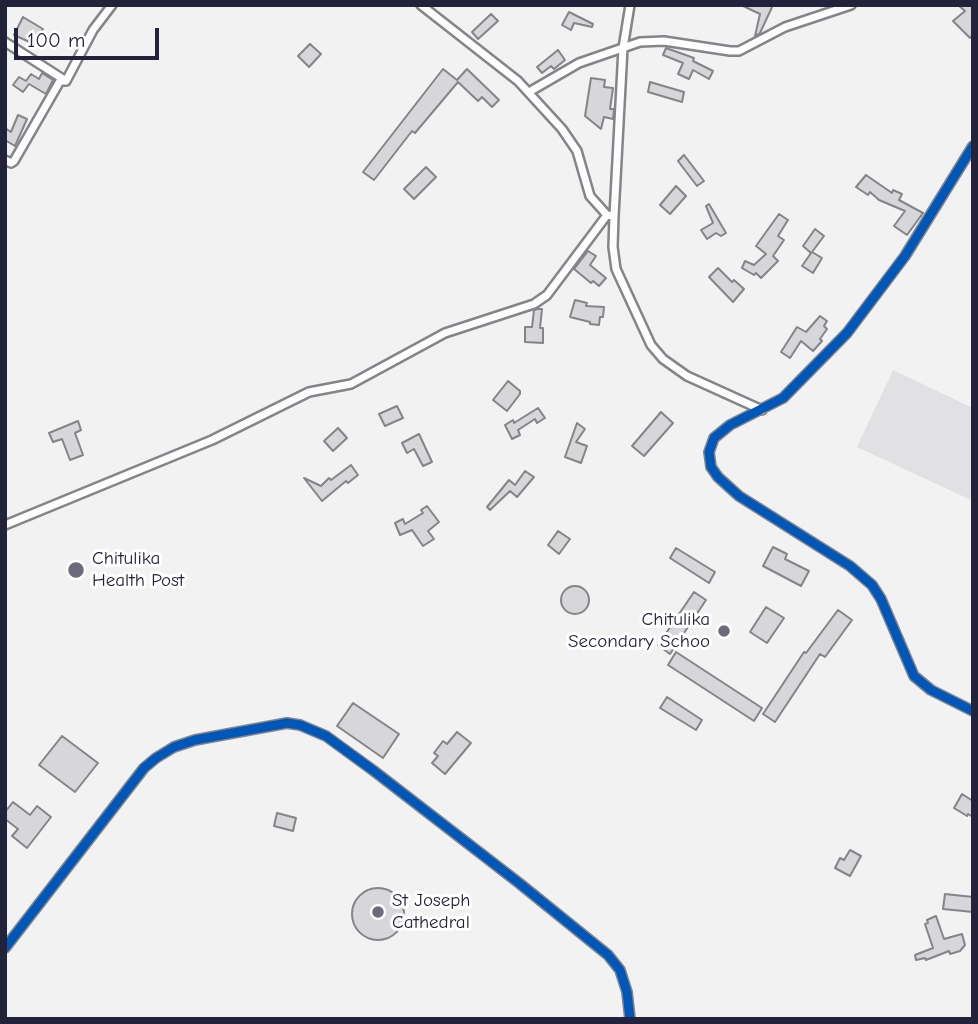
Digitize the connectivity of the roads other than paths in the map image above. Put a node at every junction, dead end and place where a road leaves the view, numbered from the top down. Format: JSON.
{"nodes":[{"id":1,"x":112,"y":5,"type":"edge"},
{"id":2,"x":421,"y":5,"type":"edge"},
{"id":3,"x":630,"y":5,"type":"edge"},
{"id":4,"x":851,"y":5,"type":"edge"},
{"id":5,"x":5,"y":42,"type":"edge"},
{"id":6,"x":623,"y":48,"type":"junction"},
{"id":7,"x":66,"y":81,"type":"junction"},
{"id":8,"x":529,"y":92,"type":"junction"},
{"id":9,"x":973,"y":146,"type":"edge"},
{"id":10,"x":5,"y":160,"type":"edge"},
{"id":11,"x":611,"y":216,"type":"junction"},
{"id":12,"x":762,"y":411,"type":"junction"},
{"id":13,"x":5,"y":525,"type":"edge"},
{"id":14,"x":973,"y":711,"type":"edge"},
{"id":15,"x":5,"y":948,"type":"edge"},
{"id":16,"x":630,"y":1019,"type":"edge"}],
"edges":[{"from":1,"to":7,"type":"street"},
{"from":2,"to":8,"type":"street"},
{"from":3,"to":6,"type":"street"},
{"from":4,"to":6,"type":"street"},
{"from":5,"to":7,"type":"street"},
{"from":6,"to":8,"type":"street"},
{"from":6,"to":11,"type":"street"},
{"from":7,"to":10,"type":"street"},
{"from":8,"to":11,"type":"street"},
{"from":9,"to":12,"type":"street"},
{"from":11,"to":12,"type":"street"},
{"from":11,"to":13,"type":"street"},
{"from":12,"to":14,"type":"street"},
{"from":15,"to":16,"type":"street"}]}
